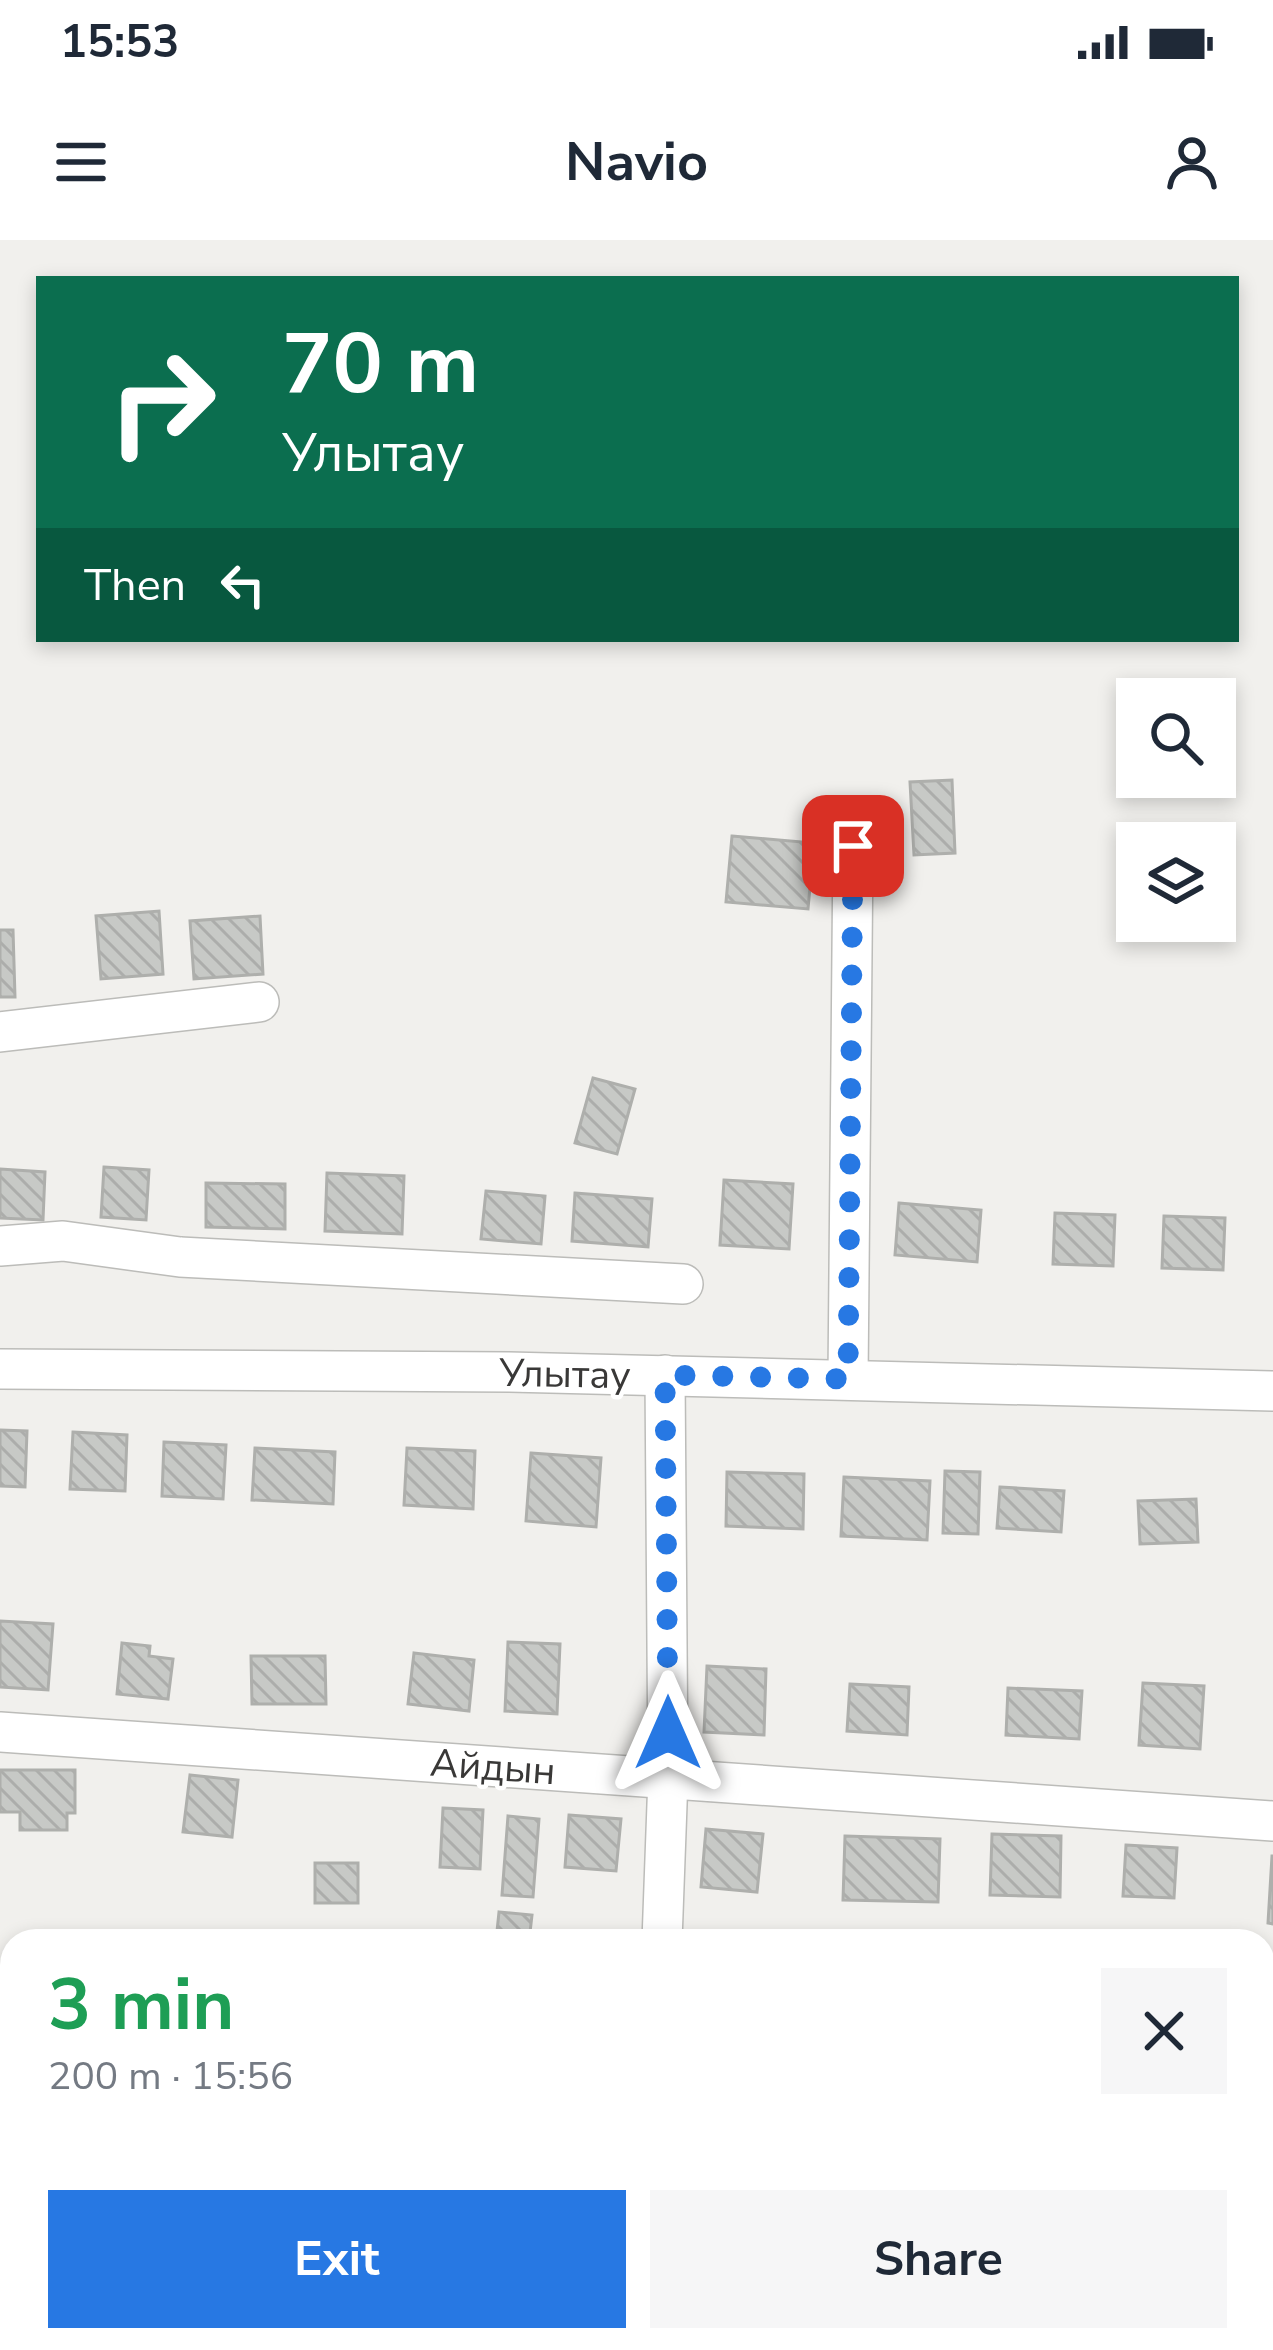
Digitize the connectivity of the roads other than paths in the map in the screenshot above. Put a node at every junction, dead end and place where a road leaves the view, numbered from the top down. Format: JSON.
{"nodes":[{"id":1,"x":853,"y":846,"type":"dead end"},
{"id":2,"x":259,"y":1002,"type":"dead end"},
{"id":3,"x":0,"y":1032,"type":"edge"},
{"id":4,"x":0,"y":1246,"type":"edge"},
{"id":5,"x":683,"y":1284,"type":"dead end"},
{"id":6,"x":0,"y":1369,"type":"edge"},
{"id":7,"x":665,"y":1375,"type":"junction"},
{"id":8,"x":848,"y":1379,"type":"junction"},
{"id":9,"x":1273,"y":1391,"type":"edge"},
{"id":10,"x":0,"y":1732,"type":"edge"},
{"id":11,"x":668,"y":1778,"type":"junction"},
{"id":12,"x":1273,"y":1821,"type":"edge"},
{"id":13,"x":662,"y":1929,"type":"edge"}],
"edges":[{"from":1,"to":8,"type":"street"},
{"from":2,"to":3,"type":"street"},
{"from":4,"to":5,"type":"street"},
{"from":6,"to":7,"type":"street","name":"Улытау"},
{"from":7,"to":8,"type":"street","name":"Улытау"},
{"from":7,"to":11,"type":"street"},
{"from":8,"to":9,"type":"street","name":"Улытау"},
{"from":10,"to":11,"type":"street","name":"Айдын"},
{"from":11,"to":12,"type":"street","name":"Айдын"},
{"from":11,"to":13,"type":"street"}]}
